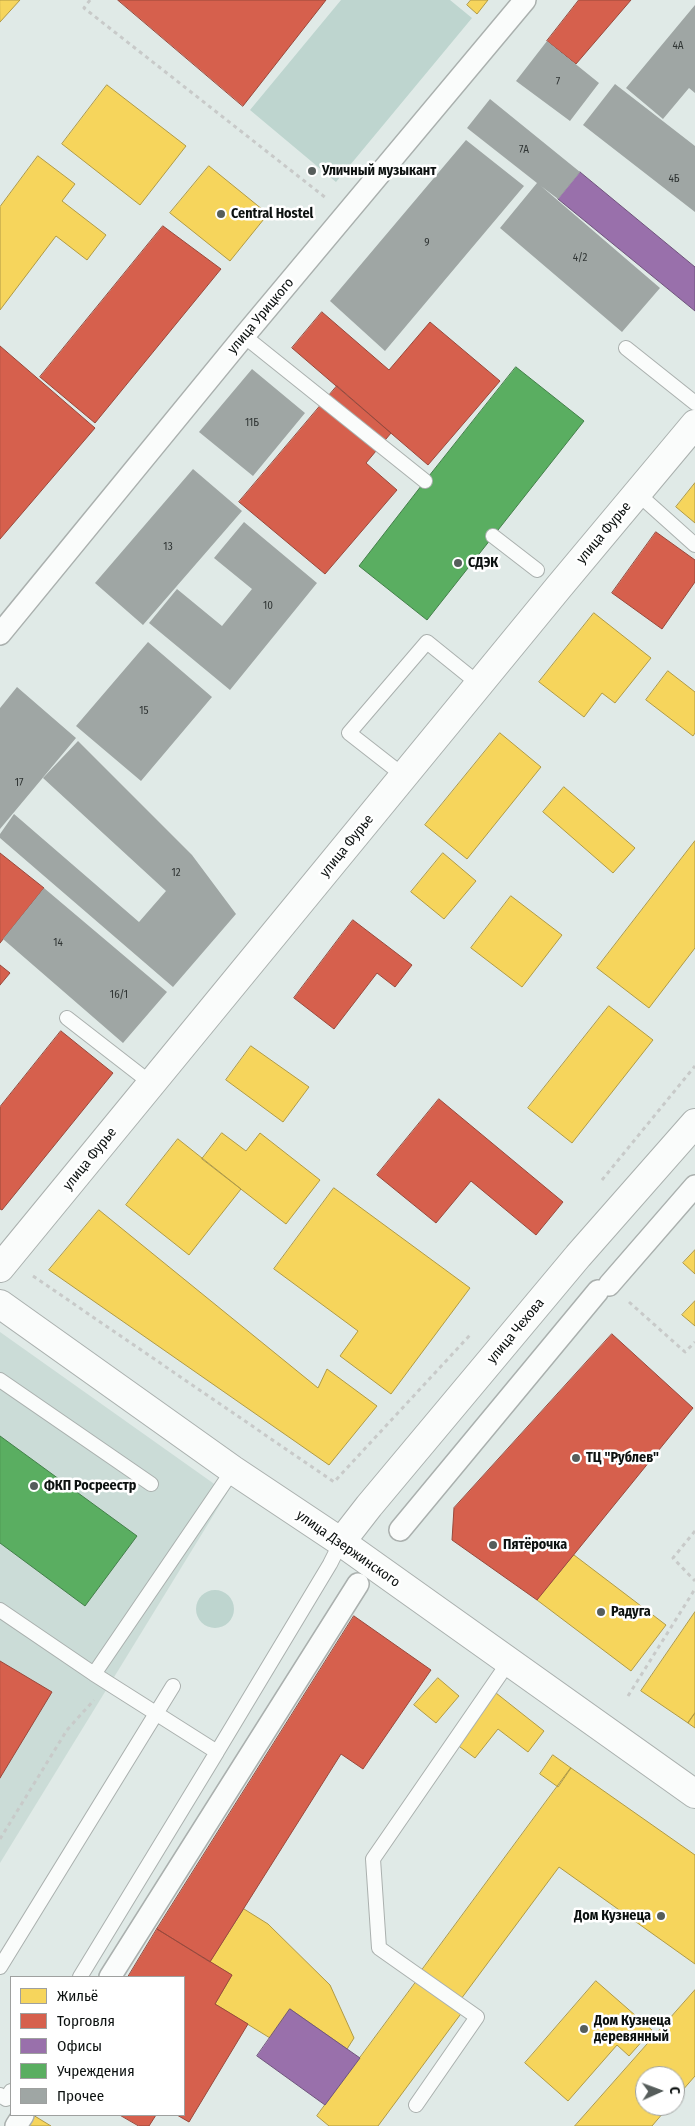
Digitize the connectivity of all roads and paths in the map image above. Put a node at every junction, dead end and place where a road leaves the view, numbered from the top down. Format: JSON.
{"nodes":[{"id":1,"x":90,"y":0,"type":"edge"},
{"id":2,"x":525,"y":0,"type":"edge"},
{"id":3,"x":346,"y":213,"type":"junction"},
{"id":4,"x":244,"y":336,"type":"junction"},
{"id":5,"x":626,"y":348,"type":"dead end"},
{"id":6,"x":695,"y":403,"type":"edge"},
{"id":7,"x":695,"y":424,"type":"edge"},
{"id":8,"x":425,"y":481,"type":"dead end"},
{"id":9,"x":638,"y":493,"type":"junction"},
{"id":10,"x":493,"y":536,"type":"dead end"},
{"id":11,"x":695,"y":545,"type":"edge"},
{"id":12,"x":537,"y":570,"type":"dead end"},
{"id":13,"x":0,"y":634,"type":"edge"},
{"id":14,"x":479,"y":684,"type":"junction"},
{"id":15,"x":404,"y":776,"type":"junction"},
{"id":16,"x":68,"y":1018,"type":"dead end"},
{"id":17,"x":695,"y":1066,"type":"edge"},
{"id":18,"x":152,"y":1084,"type":"junction"},
{"id":19,"x":695,"y":1123,"type":"edge"},
{"id":20,"x":695,"y":1186,"type":"edge"},
{"id":21,"x":596,"y":1187,"type":"dead end"},
{"id":22,"x":13,"y":1270,"type":"edge"},
{"id":23,"x":604,"y":1288,"type":"junction"},
{"id":24,"x":0,"y":1304,"type":"edge"},
{"id":25,"x":475,"y":1329,"type":"dead end"},
{"id":26,"x":695,"y":1342,"type":"edge"},
{"id":27,"x":0,"y":1380,"type":"edge"},
{"id":28,"x":234,"y":1470,"type":"junction"},
{"id":29,"x":150,"y":1484,"type":"dead end"},
{"id":30,"x":400,"y":1530,"type":"dead end"},
{"id":31,"x":695,"y":1531,"type":"edge"},
{"id":32,"x":341,"y":1542,"type":"junction"},
{"id":33,"x":695,"y":1581,"type":"edge"},
{"id":34,"x":358,"y":1584,"type":"dead end"},
{"id":35,"x":695,"y":1590,"type":"edge"},
{"id":36,"x":0,"y":1610,"type":"edge"},
{"id":37,"x":508,"y":1663,"type":"junction"},
{"id":38,"x":94,"y":1674,"type":"junction"},
{"id":39,"x":173,"y":1686,"type":"dead end"},
{"id":40,"x":628,"y":1696,"type":"dead end"},
{"id":41,"x":156,"y":1714,"type":"junction"},
{"id":42,"x":217,"y":1752,"type":"junction"},
{"id":43,"x":695,"y":1794,"type":"edge"},
{"id":44,"x":0,"y":1967,"type":"edge"},
{"id":45,"x":81,"y":1976,"type":"edge"},
{"id":46,"x":111,"y":1976,"type":"edge"},
{"id":47,"x":10,"y":2093,"type":"edge"},
{"id":48,"x":0,"y":2095,"type":"edge"},
{"id":49,"x":416,"y":2105,"type":"dead end"}],
"edges":[{"from":1,"to":3,"type":"path"},
{"from":2,"to":3,"type":"street","name":"улица Урицкого"},
{"from":3,"to":4,"type":"street","name":"улица Урицкого"},
{"from":4,"to":8,"type":"lane"},
{"from":4,"to":13,"type":"street","name":"улица Урицкого"},
{"from":5,"to":6,"type":"lane"},
{"from":7,"to":9,"type":"street","name":"улица Фурье"},
{"from":9,"to":11,"type":"lane"},
{"from":9,"to":14,"type":"street","name":"улица Фурье"},
{"from":10,"to":12,"type":"lane"},
{"from":14,"to":15,"type":"street","name":"улица Фурье"},
{"from":14,"to":15,"type":"lane"},
{"from":15,"to":18,"type":"street","name":"улица Фурье"},
{"from":16,"to":18,"type":"lane"},
{"from":17,"to":21,"type":"path"},
{"from":18,"to":22,"type":"street","name":"улица Фурье"},
{"from":19,"to":32,"type":"street","name":"улица Чехова"},
{"from":20,"to":23,"type":"street"},
{"from":22,"to":25,"type":"path"},
{"from":23,"to":26,"type":"path"},
{"from":23,"to":30,"type":"street"},
{"from":24,"to":28,"type":"street","name":"улица Дзержинского"},
{"from":27,"to":29,"type":"lane"},
{"from":28,"to":32,"type":"street","name":"улица Дзержинского"},
{"from":28,"to":38,"type":"lane"},
{"from":31,"to":33,"type":"path"},
{"from":32,"to":37,"type":"street","name":"улица Дзержинского"},
{"from":32,"to":42,"type":"lane"},
{"from":34,"to":46,"type":"street"},
{"from":35,"to":40,"type":"path"},
{"from":36,"to":38,"type":"lane"},
{"from":37,"to":43,"type":"street","name":"улица Дзержинского"},
{"from":37,"to":49,"type":"lane"},
{"from":38,"to":41,"type":"lane"},
{"from":39,"to":41,"type":"lane"},
{"from":41,"to":42,"type":"lane"},
{"from":41,"to":44,"type":"lane"},
{"from":42,"to":45,"type":"lane"},
{"from":47,"to":48,"type":"lane"}]}
